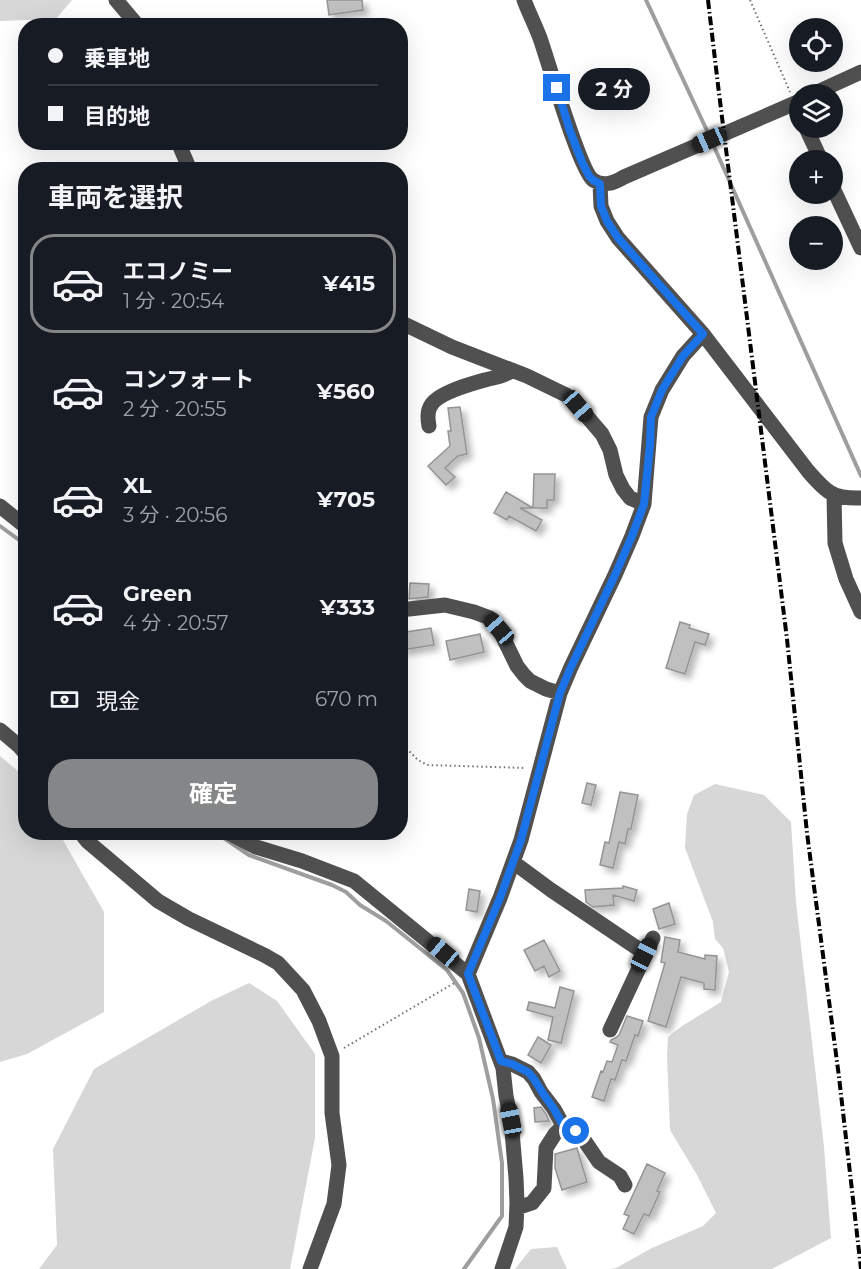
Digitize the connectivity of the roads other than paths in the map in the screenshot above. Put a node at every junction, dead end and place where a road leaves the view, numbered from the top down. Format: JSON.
{"nodes":[{"id":1,"x":116,"y":0,"type":"edge"},
{"id":2,"x":524,"y":0,"type":"edge"},
{"id":3,"x":131,"y":18,"type":"edge"},
{"id":4,"x":861,"y":72,"type":"edge"},
{"id":5,"x":835,"y":84,"type":"edge"},
{"id":6,"x":789,"y":110,"type":"edge"},
{"id":7,"x":600,"y":184,"type":"junction"},
{"id":8,"x":840,"y":204,"type":"edge"},
{"id":9,"x":861,"y":248,"type":"edge"},
{"id":10,"x":408,"y":326,"type":"edge"},
{"id":11,"x":703,"y":334,"type":"junction"},
{"id":12,"x":512,"y":370,"type":"junction"},
{"id":13,"x":429,"y":426,"type":"dead end"},
{"id":14,"x":834,"y":495,"type":"junction"},
{"id":15,"x":861,"y":498,"type":"edge"},
{"id":16,"x":644,"y":504,"type":"junction"},
{"id":17,"x":0,"y":506,"type":"edge"},
{"id":18,"x":18,"y":520,"type":"edge"},
{"id":19,"x":408,"y":609,"type":"edge"},
{"id":20,"x":861,"y":612,"type":"edge"},
{"id":21,"x":560,"y":693,"type":"junction"},
{"id":22,"x":0,"y":730,"type":"edge"},
{"id":23,"x":18,"y":745,"type":"edge"},
{"id":24,"x":86,"y":840,"type":"edge"},
{"id":25,"x":242,"y":840,"type":"edge"},
{"id":26,"x":513,"y":862,"type":"junction"},
{"id":27,"x":653,"y":938,"type":"dead end"},
{"id":28,"x":644,"y":955,"type":"junction"},
{"id":29,"x":468,"y":974,"type":"junction"},
{"id":30,"x":610,"y":1030,"type":"dead end"},
{"id":31,"x":501,"y":1061,"type":"junction"},
{"id":32,"x":564,"y":1127,"type":"junction"},
{"id":33,"x":625,"y":1185,"type":"dead end"},
{"id":34,"x":517,"y":1208,"type":"junction"},
{"id":35,"x":310,"y":1269,"type":"edge"},
{"id":36,"x":502,"y":1269,"type":"edge"}],
"edges":[{"from":1,"to":3,"type":"street"},
{"from":2,"to":7,"type":"street"},
{"from":4,"to":5,"type":"street"},
{"from":6,"to":7,"type":"street"},
{"from":7,"to":11,"type":"street"},
{"from":8,"to":9,"type":"street"},
{"from":10,"to":12,"type":"street"},
{"from":11,"to":14,"type":"street"},
{"from":11,"to":16,"type":"street"},
{"from":12,"to":13,"type":"street"},
{"from":12,"to":16,"type":"street"},
{"from":14,"to":15,"type":"street"},
{"from":14,"to":20,"type":"street"},
{"from":16,"to":21,"type":"street"},
{"from":17,"to":18,"type":"street"},
{"from":19,"to":21,"type":"street"},
{"from":21,"to":26,"type":"street"},
{"from":22,"to":23,"type":"street"},
{"from":24,"to":35,"type":"street"},
{"from":25,"to":29,"type":"street"},
{"from":26,"to":28,"type":"street"},
{"from":26,"to":29,"type":"street"},
{"from":27,"to":28,"type":"street"},
{"from":28,"to":30,"type":"street"},
{"from":29,"to":31,"type":"street"},
{"from":31,"to":32,"type":"street"},
{"from":31,"to":34,"type":"street"},
{"from":32,"to":33,"type":"street"},
{"from":32,"to":34,"type":"street"},
{"from":34,"to":36,"type":"street"}]}
